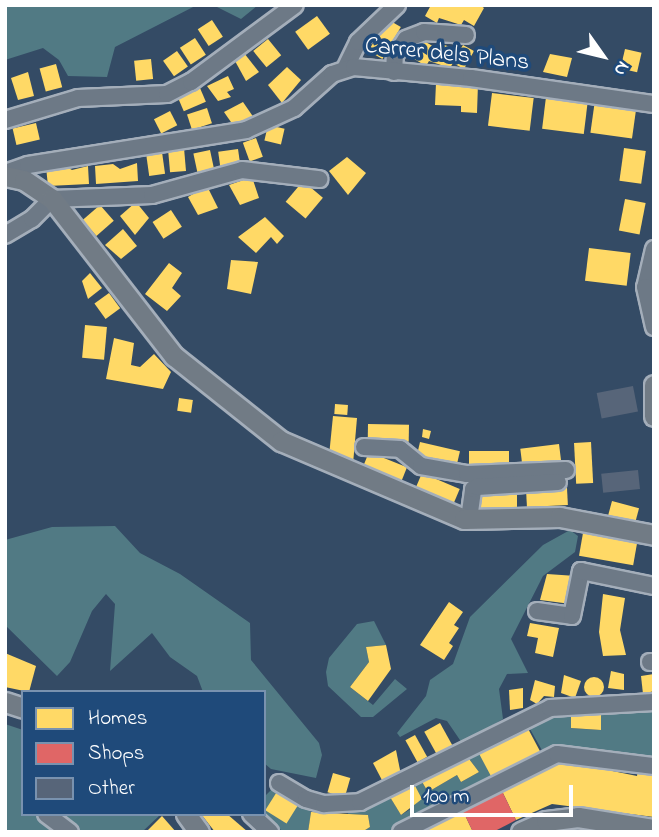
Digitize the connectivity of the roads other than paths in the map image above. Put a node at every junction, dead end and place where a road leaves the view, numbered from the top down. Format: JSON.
{"nodes":[{"id":1,"x":295,"y":5,"type":"edge"},
{"id":2,"x":397,"y":5,"type":"edge"},
{"id":3,"x":466,"y":34,"type":"dead end"},
{"id":4,"x":345,"y":69,"type":"junction"},
{"id":5,"x":394,"y":72,"type":"junction"},
{"id":6,"x":654,"y":104,"type":"edge"},
{"id":7,"x":5,"y":120,"type":"edge"},
{"id":8,"x":5,"y":175,"type":"edge"},
{"id":9,"x":319,"y":179,"type":"dead end"},
{"id":10,"x":52,"y":199,"type":"junction"},
{"id":11,"x":5,"y":235,"type":"edge"},
{"id":12,"x":654,"y":249,"type":"edge"},
{"id":13,"x":654,"y":327,"type":"edge"},
{"id":14,"x":654,"y":385,"type":"edge"},
{"id":15,"x":654,"y":416,"type":"edge"},
{"id":16,"x":365,"y":447,"type":"dead end"},
{"id":17,"x":467,"y":474,"type":"junction"},
{"id":18,"x":464,"y":518,"type":"junction"},
{"id":19,"x":654,"y":535,"type":"edge"},
{"id":20,"x":654,"y":586,"type":"edge"},
{"id":21,"x":537,"y":611,"type":"dead end"},
{"id":22,"x":654,"y":702,"type":"edge"},
{"id":23,"x":654,"y":766,"type":"edge"},
{"id":24,"x":279,"y":783,"type":"dead end"},
{"id":25,"x":49,"y":816,"type":"edge"},
{"id":26,"x":179,"y":816,"type":"edge"},
{"id":27,"x":187,"y":816,"type":"edge"},
{"id":28,"x":252,"y":816,"type":"edge"},
{"id":29,"x":654,"y":829,"type":"edge"},
{"id":30,"x":70,"y":832,"type":"edge"},
{"id":31,"x":191,"y":832,"type":"edge"},
{"id":32,"x":199,"y":832,"type":"edge"},
{"id":33,"x":270,"y":832,"type":"edge"},
{"id":34,"x":401,"y":832,"type":"edge"},
{"id":35,"x":521,"y":832,"type":"edge"},
{"id":36,"x":537,"y":832,"type":"edge"},
{"id":37,"x":636,"y":832,"type":"edge"}],
"edges":[{"from":1,"to":7,"type":"street"},
{"from":2,"to":4,"type":"street"},
{"from":3,"to":5,"type":"street"},
{"from":4,"to":5,"type":"street","name":"Carrer dels Plans"},
{"from":4,"to":8,"type":"street","name":"Carrer dels Plans"},
{"from":5,"to":6,"type":"street","name":"Carrer dels Plans"},
{"from":8,"to":10,"type":"main road"},
{"from":9,"to":10,"type":"street"},
{"from":10,"to":11,"type":"street"},
{"from":10,"to":18,"type":"main road"},
{"from":12,"to":13,"type":"street"},
{"from":14,"to":15,"type":"main road"},
{"from":16,"to":17,"type":"street"},
{"from":17,"to":18,"type":"street"},
{"from":17,"to":18,"type":"street"},
{"from":18,"to":19,"type":"main road"},
{"from":20,"to":21,"type":"street"},
{"from":22,"to":24,"type":"street"},
{"from":23,"to":34,"type":"street"},
{"from":25,"to":30,"type":"street"},
{"from":26,"to":31,"type":"main road"},
{"from":27,"to":32,"type":"main road"},
{"from":28,"to":33,"type":"street"},
{"from":29,"to":35,"type":"main road"},
{"from":36,"to":37,"type":"main road"}]}
